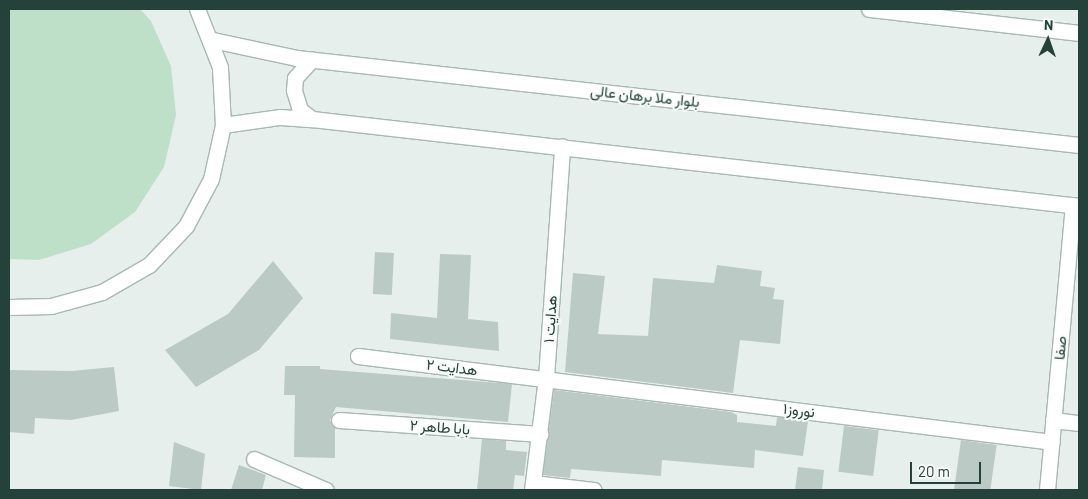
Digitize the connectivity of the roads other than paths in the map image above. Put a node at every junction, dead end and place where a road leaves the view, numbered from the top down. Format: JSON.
{"nodes":[{"id":1,"x":197,"y":9,"type":"edge"},
{"id":2,"x":869,"y":9,"type":"edge"},
{"id":3,"x":908,"y":12,"type":"edge"},
{"id":4,"x":1079,"y":33,"type":"edge"},
{"id":5,"x":212,"y":40,"type":"junction"},
{"id":6,"x":312,"y":59,"type":"junction"},
{"id":7,"x":312,"y":119,"type":"junction"},
{"id":8,"x":223,"y":125,"type":"junction"},
{"id":9,"x":1079,"y":145,"type":"edge"},
{"id":10,"x":562,"y":148,"type":"junction"},
{"id":11,"x":1076,"y":205,"type":"edge"},
{"id":12,"x":9,"y":307,"type":"edge"},
{"id":13,"x":358,"y":356,"type":"dead end"},
{"id":14,"x":546,"y":378,"type":"junction"},
{"id":15,"x":339,"y":420,"type":"dead end"},
{"id":16,"x":1053,"y":420,"type":"junction"},
{"id":17,"x":1079,"y":423,"type":"edge"},
{"id":18,"x":541,"y":434,"type":"junction"},
{"id":19,"x":1052,"y":442,"type":"junction"},
{"id":20,"x":254,"y":459,"type":"dead end"},
{"id":21,"x":533,"y":487,"type":"edge"},
{"id":22,"x":326,"y":490,"type":"edge"},
{"id":23,"x":594,"y":490,"type":"edge"},
{"id":24,"x":1047,"y":490,"type":"edge"}],
"edges":[{"from":1,"to":5,"type":"main road"},
{"from":2,"to":3,"type":"main road"},
{"from":3,"to":4,"type":"main road"},
{"from":5,"to":6,"type":"main road","name":"بلوار ملا برهان عالی"},
{"from":5,"to":8,"type":"main road"},
{"from":6,"to":7,"type":"main road"},
{"from":6,"to":9,"type":"main road","name":"بلوار ملا برهان عالی"},
{"from":7,"to":8,"type":"main road"},
{"from":7,"to":10,"type":"main road"},
{"from":8,"to":12,"type":"main road"},
{"from":10,"to":11,"type":"main road"},
{"from":10,"to":14,"type":"main road","name":"هدایت ۱"},
{"from":11,"to":16,"type":"main road","name":"صفا"},
{"from":13,"to":14,"type":"main road","name":"هدایت ۲"},
{"from":14,"to":18,"type":"main road","name":"هدایت ۱"},
{"from":14,"to":19,"type":"main road","name":"نوروز۱"},
{"from":15,"to":18,"type":"main road","name":"بابا طاهر ۲"},
{"from":16,"to":17,"type":"main road"},
{"from":16,"to":19,"type":"main road","name":"صفا"},
{"from":18,"to":21,"type":"main road","name":"هدایت ۱"},
{"from":19,"to":24,"type":"main road","name":"صفا"},
{"from":20,"to":22,"type":"main road"},
{"from":21,"to":23,"type":"main road"}]}
